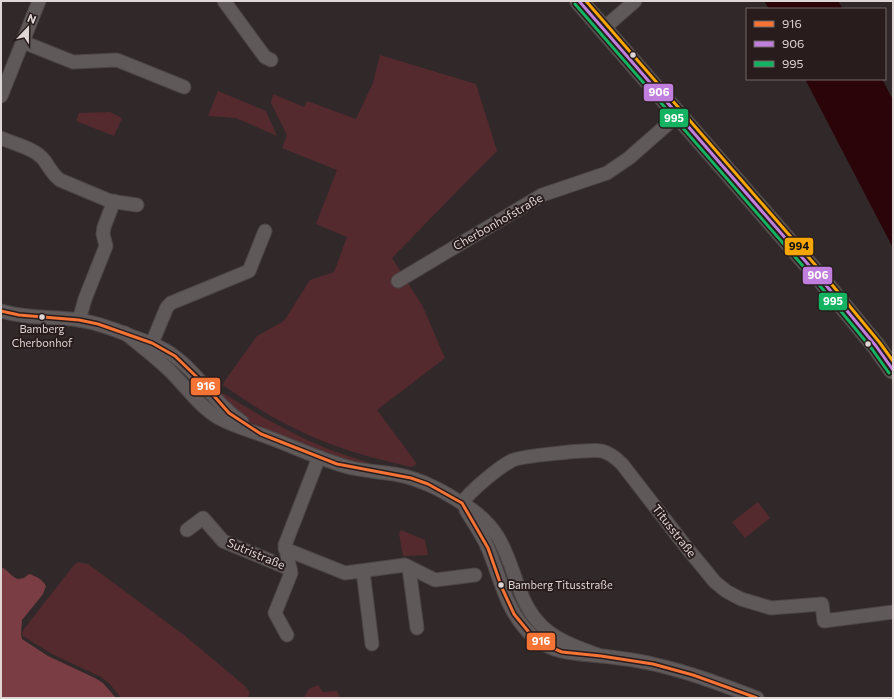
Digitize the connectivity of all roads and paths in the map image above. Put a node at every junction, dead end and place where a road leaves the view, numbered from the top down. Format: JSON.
{"nodes":[{"id":1,"x":39,"y":1,"type":"edge"},
{"id":2,"x":224,"y":1,"type":"edge"},
{"id":3,"x":579,"y":1,"type":"edge"},
{"id":4,"x":635,"y":1,"type":"edge"},
{"id":5,"x":604,"y":28,"type":"junction"},
{"id":6,"x":23,"y":42,"type":"junction"},
{"id":7,"x":271,"y":60,"type":"dead end"},
{"id":8,"x":4,"y":82,"type":"edge"},
{"id":9,"x":184,"y":87,"type":"dead end"},
{"id":10,"x":1,"y":96,"type":"edge"},
{"id":11,"x":678,"y":115,"type":"junction"},
{"id":12,"x":1,"y":138,"type":"edge"},
{"id":13,"x":114,"y":201,"type":"junction"},
{"id":14,"x":137,"y":205,"type":"dead end"},
{"id":15,"x":265,"y":231,"type":"dead end"},
{"id":16,"x":398,"y":281,"type":"dead end"},
{"id":17,"x":1,"y":311,"type":"edge"},
{"id":18,"x":79,"y":320,"type":"junction"},
{"id":19,"x":125,"y":333,"type":"junction"},
{"id":20,"x":152,"y":343,"type":"junction"},
{"id":21,"x":893,"y":370,"type":"edge"},
{"id":22,"x":262,"y":434,"type":"junction"},
{"id":23,"x":319,"y":456,"type":"junction"},
{"id":24,"x":462,"y":503,"type":"junction"},
{"id":25,"x":187,"y":530,"type":"dead end"},
{"id":26,"x":285,"y":549,"type":"junction"},
{"id":27,"x":410,"y":568,"type":"junction"},
{"id":28,"x":290,"y":569,"type":"junction"},
{"id":29,"x":363,"y":571,"type":"junction"},
{"id":30,"x":475,"y":575,"type":"dead end"},
{"id":31,"x":893,"y":612,"type":"edge"},
{"id":32,"x":417,"y":628,"type":"dead end"},
{"id":33,"x":287,"y":635,"type":"dead end"},
{"id":34,"x":372,"y":644,"type":"dead end"},
{"id":35,"x":757,"y":698,"type":"edge"}],
"edges":[{"from":1,"to":6,"type":"street"},
{"from":2,"to":7,"type":"street"},
{"from":3,"to":5,"type":"street"},
{"from":4,"to":5,"type":"street"},
{"from":5,"to":11,"type":"street"},
{"from":6,"to":8,"type":"street"},
{"from":6,"to":9,"type":"street"},
{"from":8,"to":10,"type":"street"},
{"from":11,"to":16,"type":"street","name":"Cherbonhofstraße"},
{"from":11,"to":21,"type":"street"},
{"from":12,"to":13,"type":"street"},
{"from":13,"to":14,"type":"street"},
{"from":13,"to":18,"type":"street"},
{"from":15,"to":20,"type":"street"},
{"from":17,"to":18,"type":"street"},
{"from":18,"to":19,"type":"street"},
{"from":19,"to":20,"type":"street"},
{"from":19,"to":22,"type":"street"},
{"from":20,"to":22,"type":"street"},
{"from":22,"to":23,"type":"street"},
{"from":23,"to":24,"type":"street"},
{"from":23,"to":26,"type":"street","name":"Sutristraße"},
{"from":24,"to":31,"type":"street","name":"Titusstraße"},
{"from":24,"to":35,"type":"street"},
{"from":25,"to":28,"type":"street","name":"Sutristraße"},
{"from":26,"to":28,"type":"street","name":"Sutristraße"},
{"from":26,"to":29,"type":"street","name":"Sutristraße"},
{"from":27,"to":29,"type":"street","name":"Sutristraße"},
{"from":27,"to":30,"type":"street","name":"Sutristraße"},
{"from":27,"to":32,"type":"street"},
{"from":28,"to":33,"type":"street","name":"Sutristraße"},
{"from":29,"to":34,"type":"street"}]}
